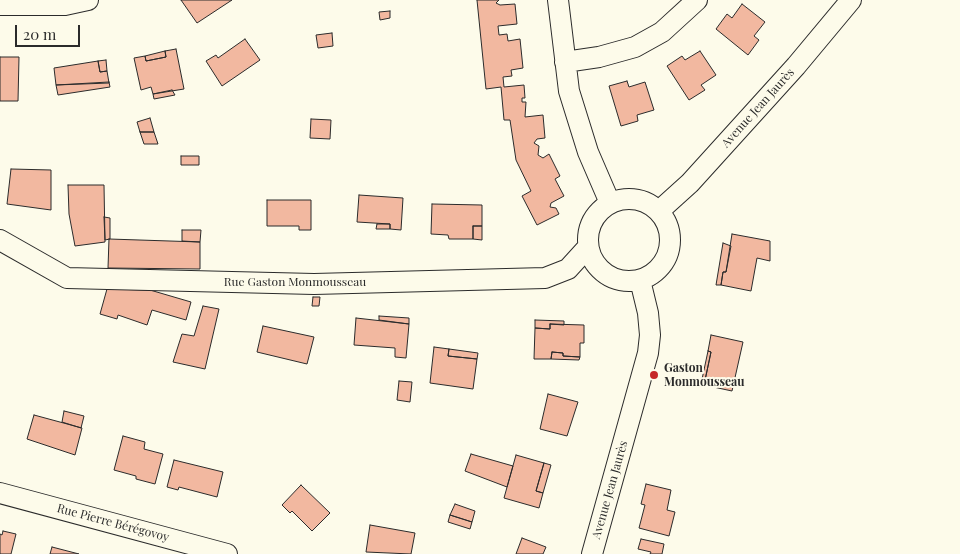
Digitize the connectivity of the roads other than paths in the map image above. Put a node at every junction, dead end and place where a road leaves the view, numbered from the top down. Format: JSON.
{"nodes":[{"id":1,"x":88,"y":0,"type":"edge"},
{"id":2,"x":558,"y":0,"type":"edge"},
{"id":3,"x":697,"y":0,"type":"edge"},
{"id":4,"x":851,"y":0,"type":"edge"},
{"id":5,"x":0,"y":5,"type":"edge"},
{"id":6,"x":565,"y":62,"type":"junction"},
{"id":7,"x":610,"y":203,"type":"junction"},
{"id":8,"x":659,"y":211,"type":"junction"},
{"id":9,"x":0,"y":240,"type":"edge"},
{"id":10,"x":588,"y":247,"type":"junction"},
{"id":11,"x":640,"y":280,"type":"junction"},
{"id":12,"x":0,"y":493,"type":"edge"},
{"id":13,"x":226,"y":554,"type":"edge"},
{"id":14,"x":592,"y":554,"type":"edge"}],
"edges":[{"from":1,"to":5,"type":"street"},
{"from":2,"to":6,"type":"street"},
{"from":3,"to":6,"type":"street"},
{"from":4,"to":8,"type":"street","name":"Avenue Jean Jaurès"},
{"from":6,"to":7,"type":"street"},
{"from":7,"to":8,"type":"street"},
{"from":7,"to":10,"type":"street"},
{"from":8,"to":11,"type":"street"},
{"from":9,"to":10,"type":"street","name":"Rue Gaston Monmousseau"},
{"from":10,"to":11,"type":"street"},
{"from":11,"to":14,"type":"street","name":"Avenue Jean Jaurès"},
{"from":12,"to":13,"type":"street","name":"Rue Pierre Bérégovoy"}]}
